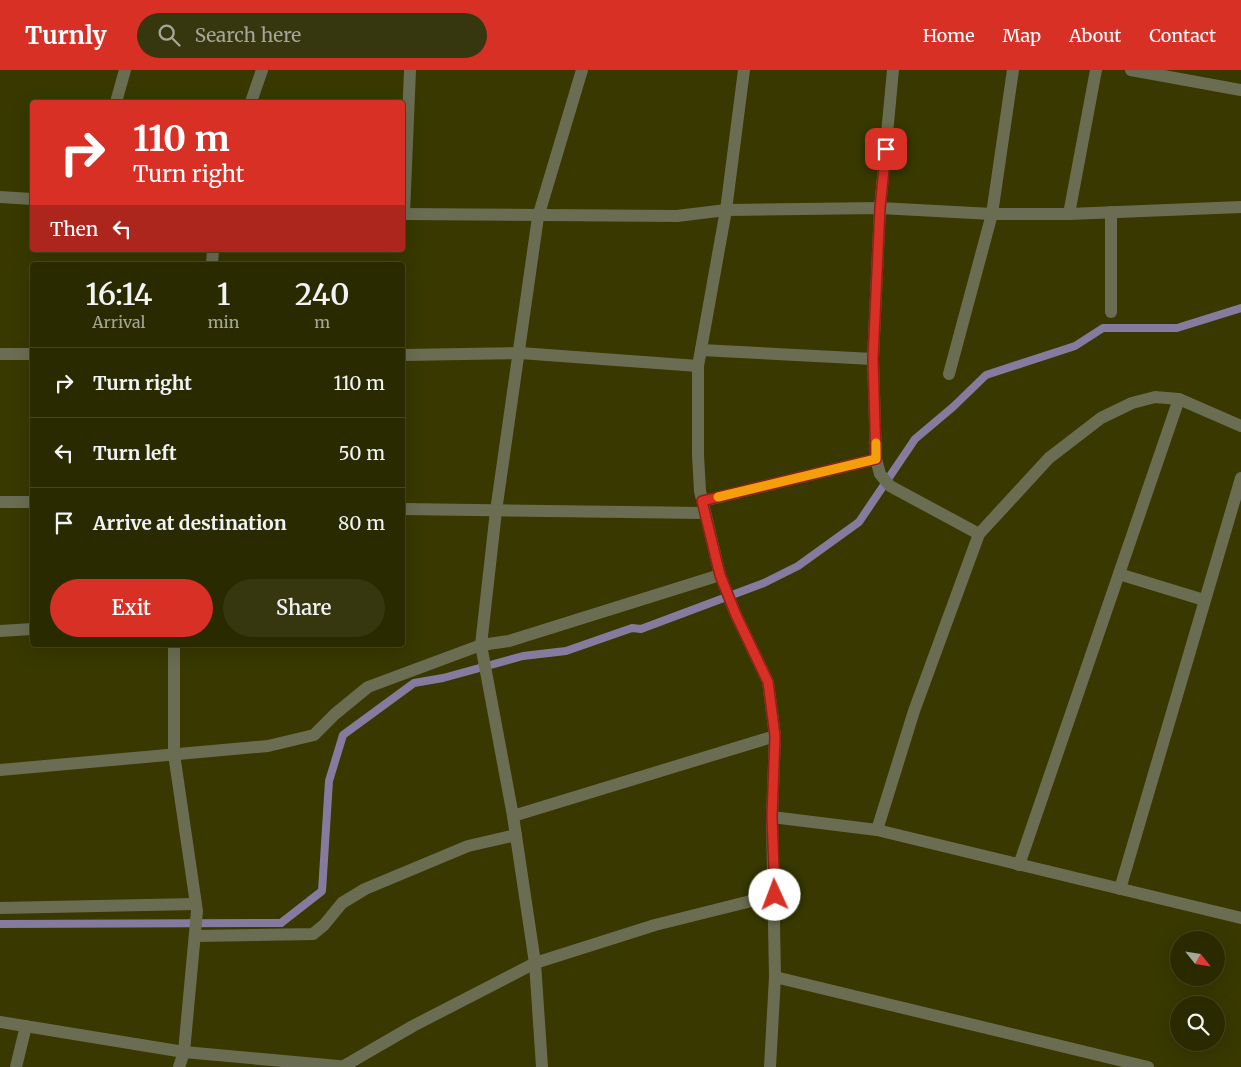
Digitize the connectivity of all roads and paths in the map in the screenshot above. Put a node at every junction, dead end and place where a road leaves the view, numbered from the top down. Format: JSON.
{"nodes":[{"id":1,"x":126,"y":70,"type":"edge"},
{"id":2,"x":262,"y":70,"type":"edge"},
{"id":3,"x":410,"y":70,"type":"edge"},
{"id":4,"x":582,"y":70,"type":"edge"},
{"id":5,"x":744,"y":70,"type":"edge"},
{"id":6,"x":893,"y":70,"type":"edge"},
{"id":7,"x":1013,"y":70,"type":"edge"},
{"id":8,"x":1096,"y":70,"type":"edge"},
{"id":9,"x":1131,"y":70,"type":"edge"},
{"id":10,"x":1241,"y":90,"type":"edge"},
{"id":11,"x":117,"y":100,"type":"edge"},
{"id":12,"x":252,"y":100,"type":"edge"},
{"id":13,"x":405,"y":173,"type":"edge"},
{"id":14,"x":0,"y":197,"type":"edge"},
{"id":15,"x":30,"y":199,"type":"edge"},
{"id":16,"x":1241,"y":207,"type":"edge"},
{"id":17,"x":880,"y":208,"type":"junction"},
{"id":18,"x":726,"y":210,"type":"junction"},
{"id":19,"x":1111,"y":212,"type":"junction"},
{"id":20,"x":405,"y":214,"type":"edge"},
{"id":21,"x":992,"y":214,"type":"junction"},
{"id":22,"x":1069,"y":214,"type":"junction"},
{"id":23,"x":538,"y":216,"type":"junction"},
{"id":24,"x":1111,"y":312,"type":"dead end"},
{"id":25,"x":701,"y":350,"type":"junction"},
{"id":26,"x":520,"y":353,"type":"junction"},
{"id":27,"x":0,"y":354,"type":"edge"},
{"id":28,"x":30,"y":354,"type":"edge"},
{"id":29,"x":405,"y":355,"type":"edge"},
{"id":30,"x":873,"y":359,"type":"junction"},
{"id":31,"x":698,"y":366,"type":"junction"},
{"id":32,"x":949,"y":374,"type":"dead end"},
{"id":33,"x":1179,"y":399,"type":"junction"},
{"id":34,"x":1241,"y":426,"type":"edge"},
{"id":35,"x":876,"y":459,"type":"junction"},
{"id":36,"x":1241,"y":478,"type":"edge"},
{"id":37,"x":0,"y":502,"type":"edge"},
{"id":38,"x":30,"y":502,"type":"edge"},
{"id":39,"x":704,"y":507,"type":"junction"},
{"id":40,"x":405,"y":509,"type":"edge"},
{"id":41,"x":496,"y":511,"type":"junction"},
{"id":42,"x":979,"y":534,"type":"junction"},
{"id":43,"x":1119,"y":574,"type":"junction"},
{"id":44,"x":722,"y":580,"type":"junction"},
{"id":45,"x":1204,"y":600,"type":"junction"},
{"id":46,"x":30,"y":629,"type":"edge"},
{"id":47,"x":0,"y":631,"type":"edge"},
{"id":48,"x":481,"y":646,"type":"junction"},
{"id":49,"x":174,"y":647,"type":"edge"},
{"id":50,"x":775,"y":736,"type":"junction"},
{"id":51,"x":174,"y":754,"type":"junction"},
{"id":52,"x":0,"y":770,"type":"edge"},
{"id":53,"x":513,"y":816,"type":"junction"},
{"id":54,"x":772,"y":817,"type":"junction"},
{"id":55,"x":877,"y":830,"type":"junction"},
{"id":56,"x":516,"y":835,"type":"junction"},
{"id":57,"x":1019,"y":865,"type":"junction"},
{"id":58,"x":1120,"y":889,"type":"junction"},
{"id":59,"x":775,"y":895,"type":"junction"},
{"id":60,"x":196,"y":907,"type":"junction"},
{"id":61,"x":0,"y":908,"type":"edge"},
{"id":62,"x":1241,"y":918,"type":"edge"},
{"id":63,"x":195,"y":934,"type":"junction"},
{"id":64,"x":535,"y":963,"type":"junction"},
{"id":65,"x":775,"y":977,"type":"junction"},
{"id":66,"x":0,"y":1022,"type":"edge"},
{"id":67,"x":26,"y":1026,"type":"junction"},
{"id":68,"x":184,"y":1052,"type":"junction"},
{"id":69,"x":16,"y":1067,"type":"edge"},
{"id":70,"x":179,"y":1067,"type":"edge"},
{"id":71,"x":346,"y":1067,"type":"edge"},
{"id":72,"x":542,"y":1067,"type":"edge"},
{"id":73,"x":770,"y":1067,"type":"edge"},
{"id":74,"x":1148,"y":1067,"type":"edge"}],
"edges":[{"from":1,"to":11,"type":"street"},
{"from":2,"to":12,"type":"street"},
{"from":3,"to":13,"type":"street"},
{"from":4,"to":23,"type":"street"},
{"from":5,"to":18,"type":"street"},
{"from":6,"to":17,"type":"street"},
{"from":7,"to":21,"type":"street"},
{"from":8,"to":22,"type":"street"},
{"from":9,"to":10,"type":"street"},
{"from":14,"to":15,"type":"street"},
{"from":16,"to":19,"type":"street"},
{"from":17,"to":18,"type":"street"},
{"from":17,"to":21,"type":"street"},
{"from":17,"to":30,"type":"street"},
{"from":18,"to":23,"type":"street"},
{"from":18,"to":25,"type":"street"},
{"from":19,"to":22,"type":"street"},
{"from":19,"to":24,"type":"street"},
{"from":20,"to":23,"type":"street"},
{"from":21,"to":22,"type":"street"},
{"from":21,"to":32,"type":"street"},
{"from":23,"to":26,"type":"street"},
{"from":25,"to":30,"type":"street"},
{"from":25,"to":31,"type":"street"},
{"from":26,"to":29,"type":"street"},
{"from":26,"to":31,"type":"street"},
{"from":26,"to":41,"type":"street"},
{"from":27,"to":28,"type":"street"},
{"from":30,"to":35,"type":"street"},
{"from":31,"to":39,"type":"street"},
{"from":33,"to":34,"type":"street"},
{"from":33,"to":42,"type":"street"},
{"from":33,"to":43,"type":"street"},
{"from":35,"to":39,"type":"street"},
{"from":35,"to":42,"type":"street"},
{"from":36,"to":45,"type":"street"},
{"from":37,"to":38,"type":"street"},
{"from":39,"to":41,"type":"street"},
{"from":39,"to":44,"type":"street"},
{"from":40,"to":41,"type":"street"},
{"from":41,"to":48,"type":"street"},
{"from":42,"to":55,"type":"street"},
{"from":43,"to":45,"type":"street"},
{"from":43,"to":57,"type":"street"},
{"from":44,"to":48,"type":"street"},
{"from":44,"to":50,"type":"street"},
{"from":45,"to":58,"type":"street"},
{"from":46,"to":47,"type":"street"},
{"from":48,"to":51,"type":"street"},
{"from":48,"to":53,"type":"street"},
{"from":49,"to":51,"type":"street"},
{"from":50,"to":53,"type":"street"},
{"from":50,"to":54,"type":"street"},
{"from":51,"to":52,"type":"street"},
{"from":51,"to":60,"type":"street"},
{"from":53,"to":56,"type":"street"},
{"from":54,"to":55,"type":"street"},
{"from":54,"to":59,"type":"street"},
{"from":55,"to":57,"type":"street"},
{"from":56,"to":63,"type":"street"},
{"from":56,"to":64,"type":"street"},
{"from":57,"to":58,"type":"street"},
{"from":58,"to":62,"type":"street"},
{"from":59,"to":64,"type":"street"},
{"from":59,"to":65,"type":"street"},
{"from":60,"to":61,"type":"street"},
{"from":60,"to":63,"type":"street"},
{"from":63,"to":68,"type":"street"},
{"from":64,"to":71,"type":"street"},
{"from":64,"to":72,"type":"street"},
{"from":65,"to":73,"type":"street"},
{"from":65,"to":74,"type":"street"},
{"from":66,"to":67,"type":"street"},
{"from":67,"to":68,"type":"street"},
{"from":67,"to":69,"type":"street"},
{"from":68,"to":70,"type":"street"},
{"from":68,"to":71,"type":"street"}]}
